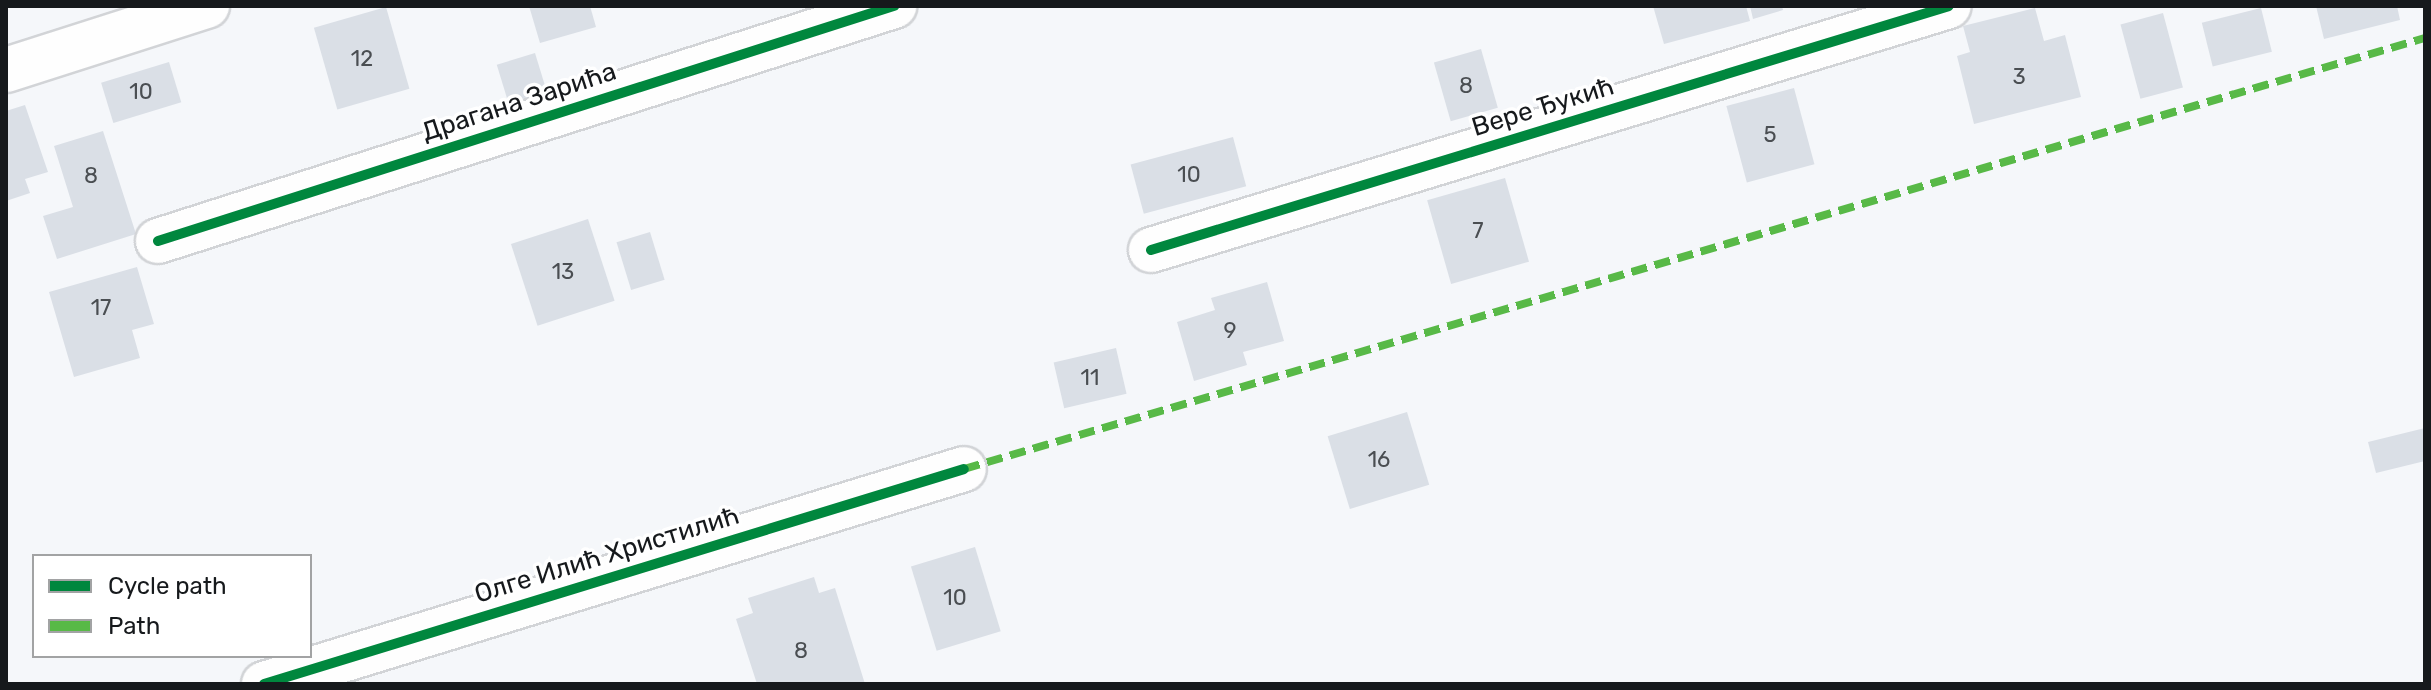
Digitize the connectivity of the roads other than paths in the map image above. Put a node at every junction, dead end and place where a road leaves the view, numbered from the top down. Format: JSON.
{"nodes":[{"id":1,"x":207,"y":6,"type":"edge"},
{"id":2,"x":894,"y":6,"type":"edge"},
{"id":3,"x":1949,"y":6,"type":"edge"},
{"id":4,"x":6,"y":70,"type":"edge"},
{"id":5,"x":158,"y":241,"type":"dead end"},
{"id":6,"x":1151,"y":250,"type":"dead end"},
{"id":7,"x":964,"y":469,"type":"dead end"},
{"id":8,"x":264,"y":684,"type":"edge"}],
"edges":[{"from":1,"to":4,"type":"street"},
{"from":2,"to":5,"type":"street","name":"Драгана Зарића"},
{"from":3,"to":6,"type":"street","name":"Вере Ђукић"},
{"from":7,"to":8,"type":"street","name":"Олге Илић Христилић"}]}
